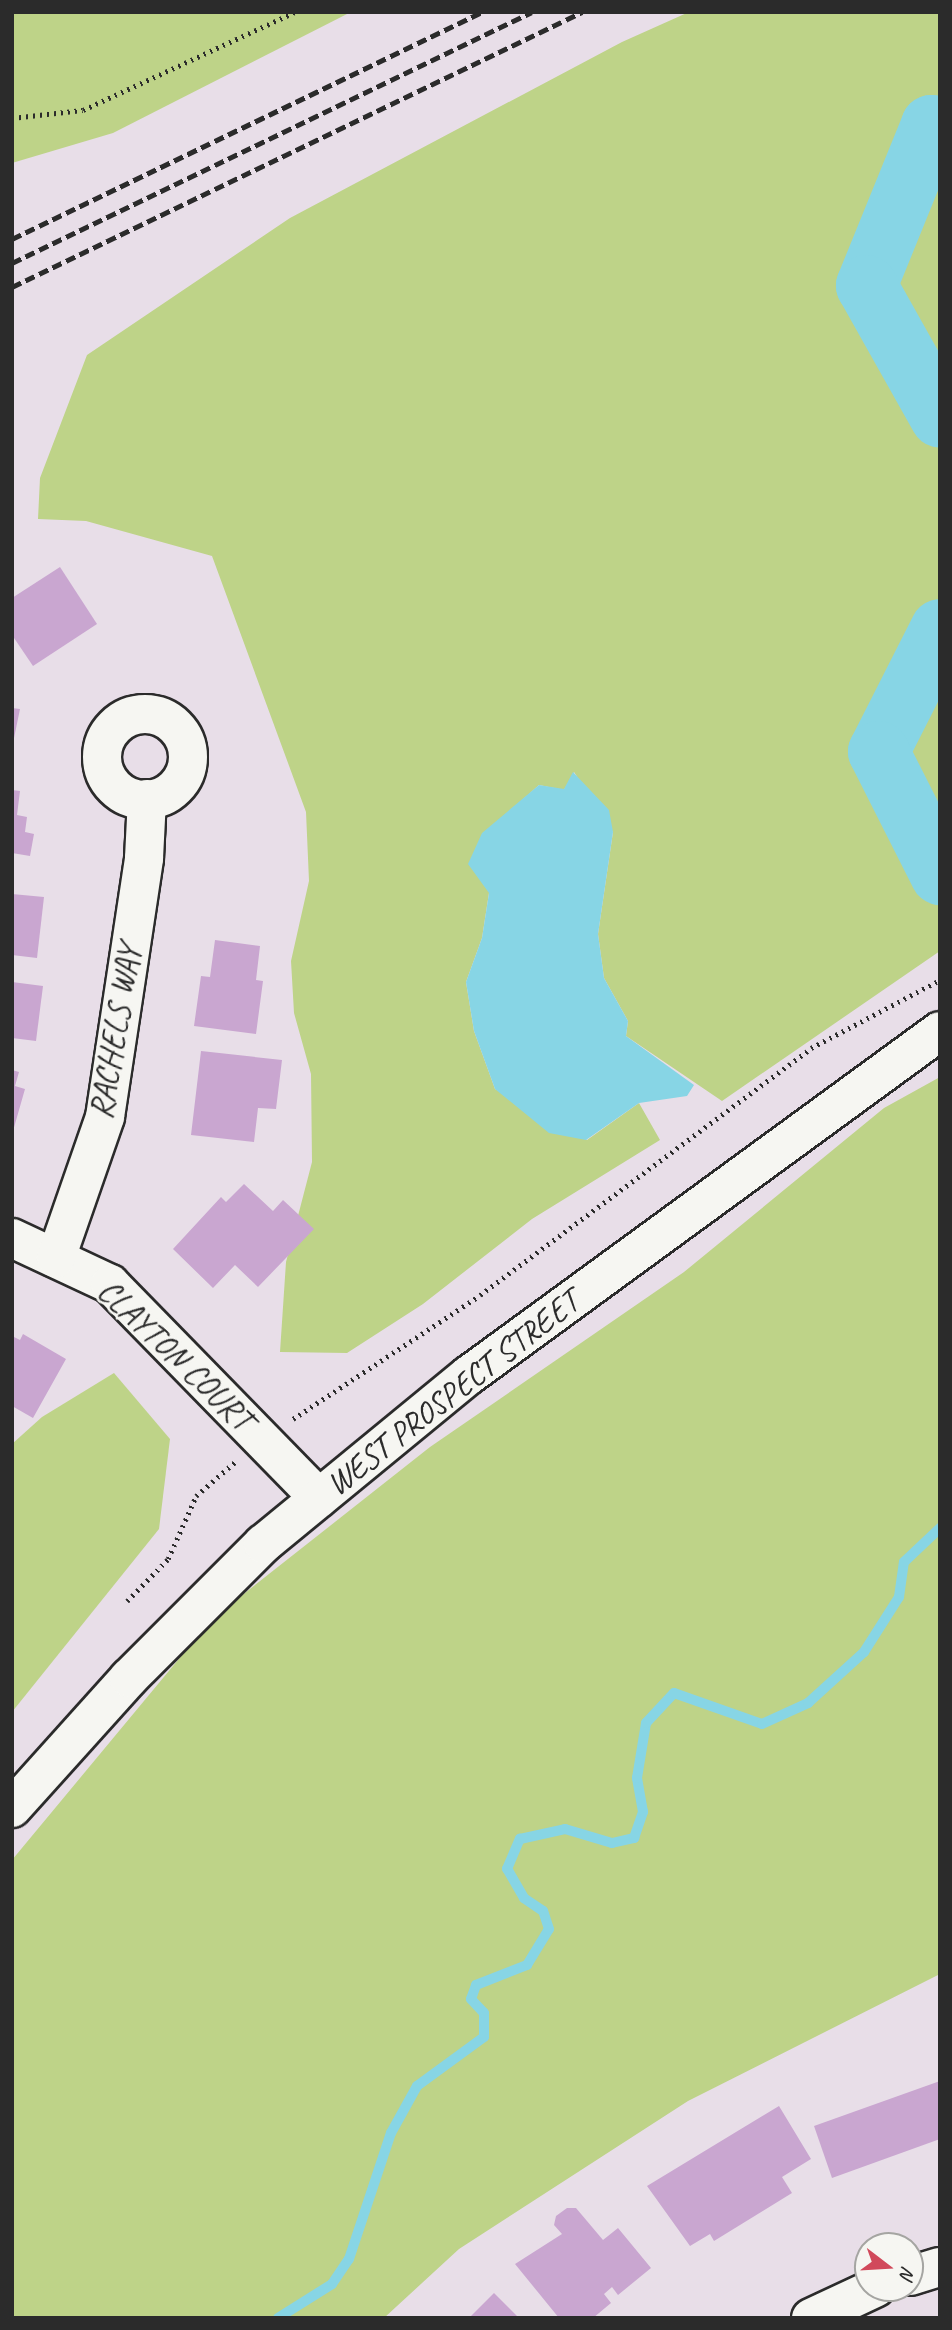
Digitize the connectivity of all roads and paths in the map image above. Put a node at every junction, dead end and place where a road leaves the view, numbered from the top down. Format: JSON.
{"nodes":[{"id":1,"x":295,"y":12,"type":"edge"},
{"id":2,"x":12,"y":118,"type":"edge"},
{"id":3,"x":147,"y":800,"type":"dead end"},
{"id":4,"x":938,"y":982,"type":"edge"},
{"id":5,"x":940,"y":1031,"type":"edge"},
{"id":6,"x":12,"y":1238,"type":"edge"},
{"id":7,"x":57,"y":1258,"type":"junction"},
{"id":8,"x":290,"y":1420,"type":"dead end"},
{"id":9,"x":224,"y":1472,"type":"dead end"},
{"id":10,"x":319,"y":1499,"type":"junction"},
{"id":11,"x":127,"y":1601,"type":"dead end"},
{"id":12,"x":12,"y":1808,"type":"edge"},
{"id":13,"x":854,"y":2298,"type":"edge"},
{"id":14,"x":811,"y":2318,"type":"edge"}],
"edges":[{"from":1,"to":2,"type":"path"},
{"from":3,"to":7,"type":"street","name":"RACHELS WAY"},
{"from":4,"to":8,"type":"path"},
{"from":5,"to":10,"type":"street","name":"WEST PROSPECT STREET"},
{"from":6,"to":7,"type":"street","name":"CLAYTON COURT"},
{"from":7,"to":10,"type":"street","name":"CLAYTON COURT"},
{"from":9,"to":11,"type":"path"},
{"from":10,"to":12,"type":"street","name":"WEST PROSPECT STREET"},
{"from":13,"to":14,"type":"street"}]}
